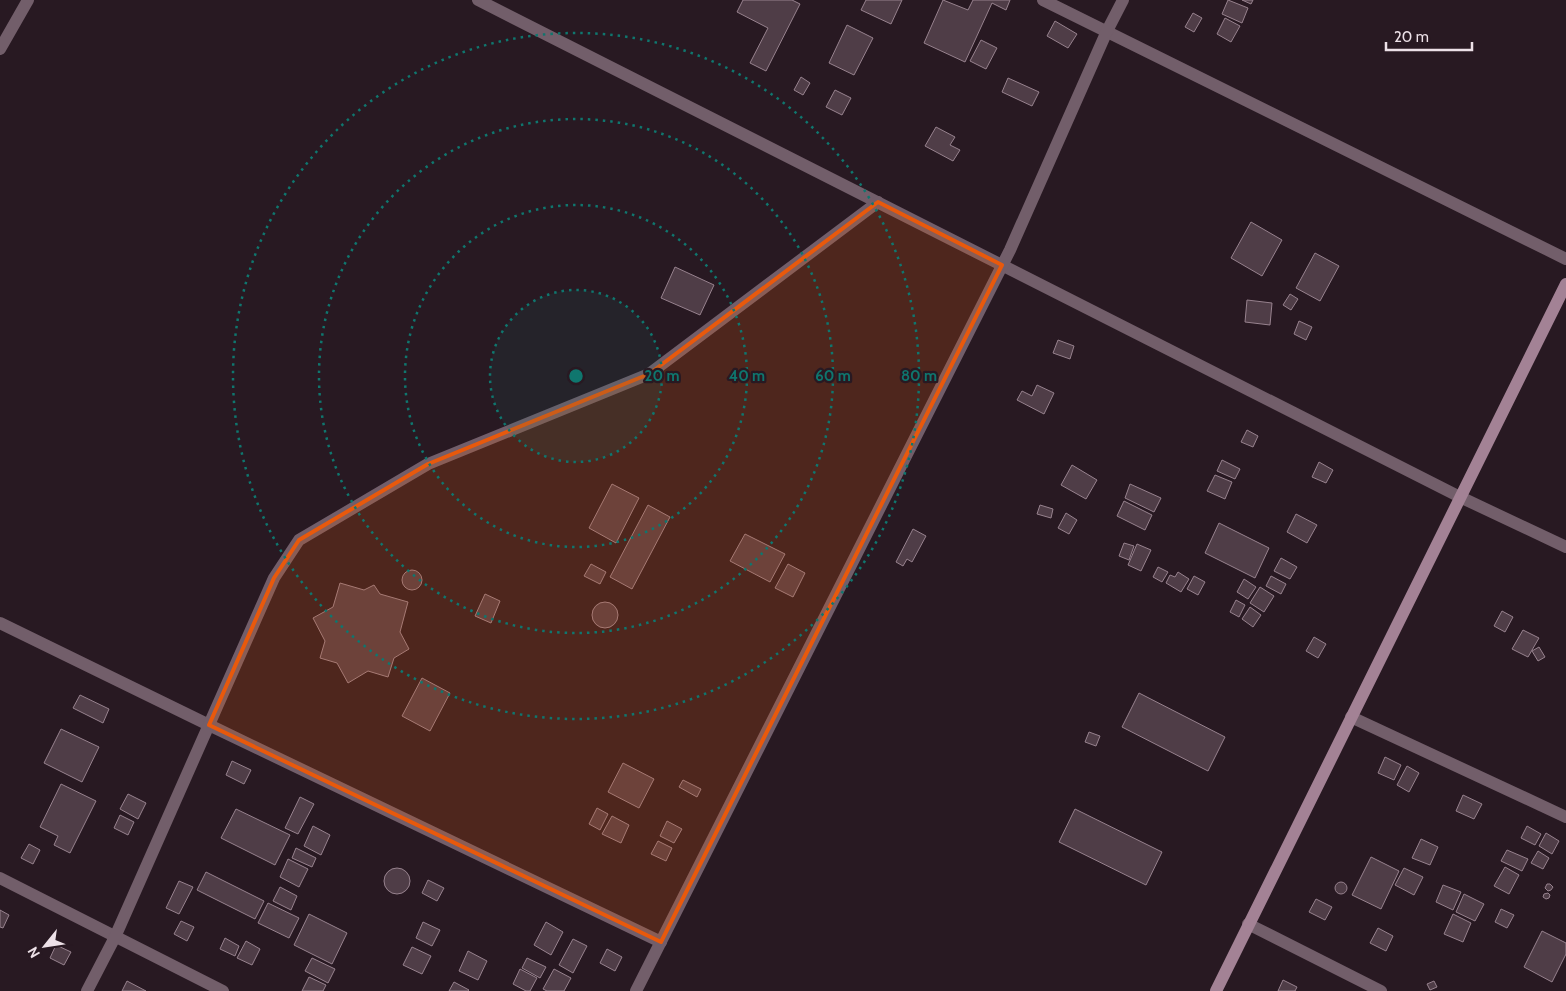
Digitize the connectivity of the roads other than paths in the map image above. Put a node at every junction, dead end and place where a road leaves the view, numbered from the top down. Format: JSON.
{"nodes":[{"id":1,"x":28,"y":0,"type":"edge"},
{"id":2,"x":478,"y":0,"type":"edge"},
{"id":3,"x":1043,"y":0,"type":"edge"},
{"id":4,"x":1123,"y":0,"type":"edge"},
{"id":5,"x":1106,"y":31,"type":"junction"},
{"id":6,"x":0,"y":49,"type":"edge"},
{"id":7,"x":878,"y":202,"type":"junction"},
{"id":8,"x":1566,"y":259,"type":"edge"},
{"id":9,"x":1002,"y":265,"type":"junction"},
{"id":10,"x":1566,"y":284,"type":"edge"},
{"id":11,"x":1460,"y":497,"type":"junction"},
{"id":12,"x":1566,"y":547,"type":"edge"},
{"id":13,"x":0,"y":623,"type":"edge"},
{"id":14,"x":1351,"y":718,"type":"junction"},
{"id":15,"x":209,"y":725,"type":"junction"},
{"id":16,"x":1566,"y":817,"type":"edge"},
{"id":17,"x":0,"y":878,"type":"edge"},
{"id":18,"x":1248,"y":924,"type":"junction"},
{"id":19,"x":115,"y":937,"type":"junction"},
{"id":20,"x":661,"y":942,"type":"junction"},
{"id":21,"x":87,"y":991,"type":"edge"},
{"id":22,"x":223,"y":991,"type":"edge"},
{"id":23,"x":636,"y":991,"type":"edge"},
{"id":24,"x":1216,"y":991,"type":"edge"},
{"id":25,"x":1380,"y":991,"type":"edge"}],
"edges":[{"from":1,"to":6,"type":"street"},
{"from":2,"to":7,"type":"street"},
{"from":3,"to":5,"type":"street"},
{"from":4,"to":5,"type":"street"},
{"from":5,"to":8,"type":"street"},
{"from":5,"to":9,"type":"street"},
{"from":7,"to":9,"type":"street"},
{"from":7,"to":15,"type":"street"},
{"from":9,"to":11,"type":"street"},
{"from":9,"to":20,"type":"street"},
{"from":10,"to":11,"type":"main road"},
{"from":11,"to":12,"type":"street"},
{"from":11,"to":14,"type":"main road"},
{"from":13,"to":15,"type":"street"},
{"from":14,"to":16,"type":"street"},
{"from":14,"to":18,"type":"main road"},
{"from":15,"to":19,"type":"street"},
{"from":15,"to":20,"type":"street"},
{"from":17,"to":19,"type":"street"},
{"from":18,"to":24,"type":"main road"},
{"from":18,"to":25,"type":"street"},
{"from":19,"to":21,"type":"street"},
{"from":19,"to":22,"type":"street"},
{"from":20,"to":23,"type":"street"}]}
